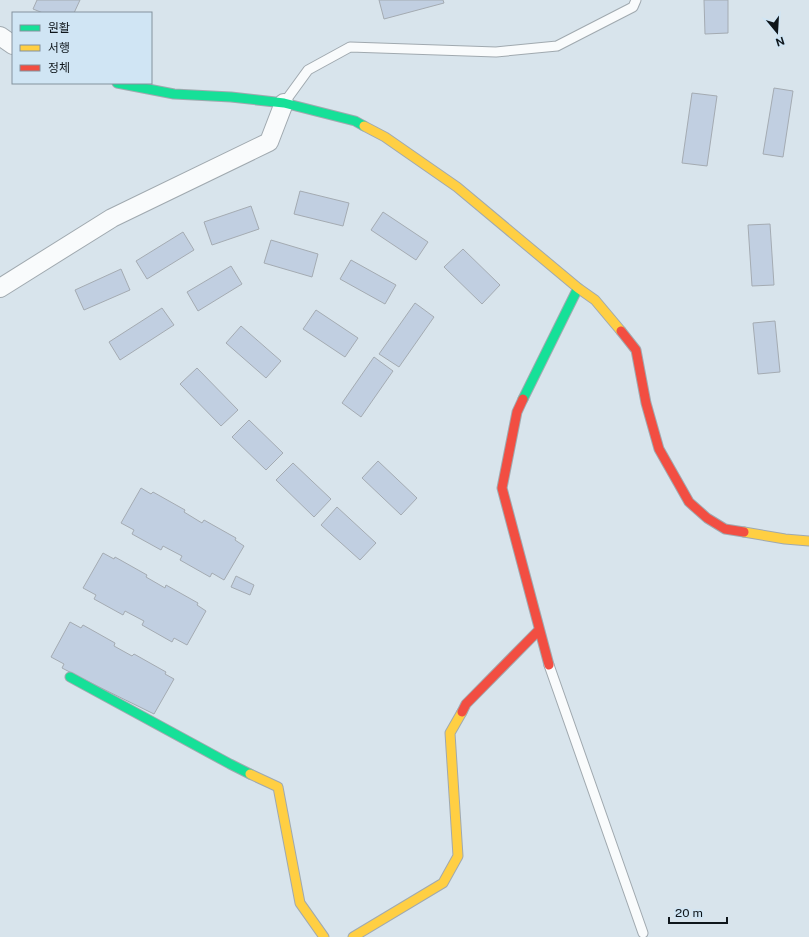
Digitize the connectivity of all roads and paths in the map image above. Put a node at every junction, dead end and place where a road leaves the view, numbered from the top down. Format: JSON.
{"nodes":[{"id":1,"x":636,"y":0,"type":"edge"},
{"id":2,"x":0,"y":36,"type":"edge"},
{"id":3,"x":12,"y":44,"type":"edge"},
{"id":4,"x":122,"y":84,"type":"edge"},
{"id":5,"x":284,"y":103,"type":"junction"},
{"id":6,"x":0,"y":288,"type":"edge"},
{"id":7,"x":578,"y":288,"type":"junction"},
{"id":8,"x":809,"y":541,"type":"edge"},
{"id":9,"x":539,"y":630,"type":"junction"},
{"id":10,"x":549,"y":666,"type":"joint"},
{"id":11,"x":70,"y":677,"type":"dead end"},
{"id":12,"x":643,"y":933,"type":"dead end"},
{"id":13,"x":324,"y":937,"type":"edge"},
{"id":14,"x":353,"y":937,"type":"edge"}],
"edges":[{"from":1,"to":5,"type":"lane"},
{"from":2,"to":3,"type":"street"},
{"from":4,"to":5,"type":"street"},
{"from":5,"to":6,"type":"street"},
{"from":5,"to":7,"type":"street"},
{"from":7,"to":8,"type":"street"},
{"from":7,"to":9,"type":"street"},
{"from":9,"to":10,"type":"street"},
{"from":9,"to":14,"type":"street"},
{"from":10,"to":12,"type":"lane"},
{"from":11,"to":13,"type":"street"}]}
